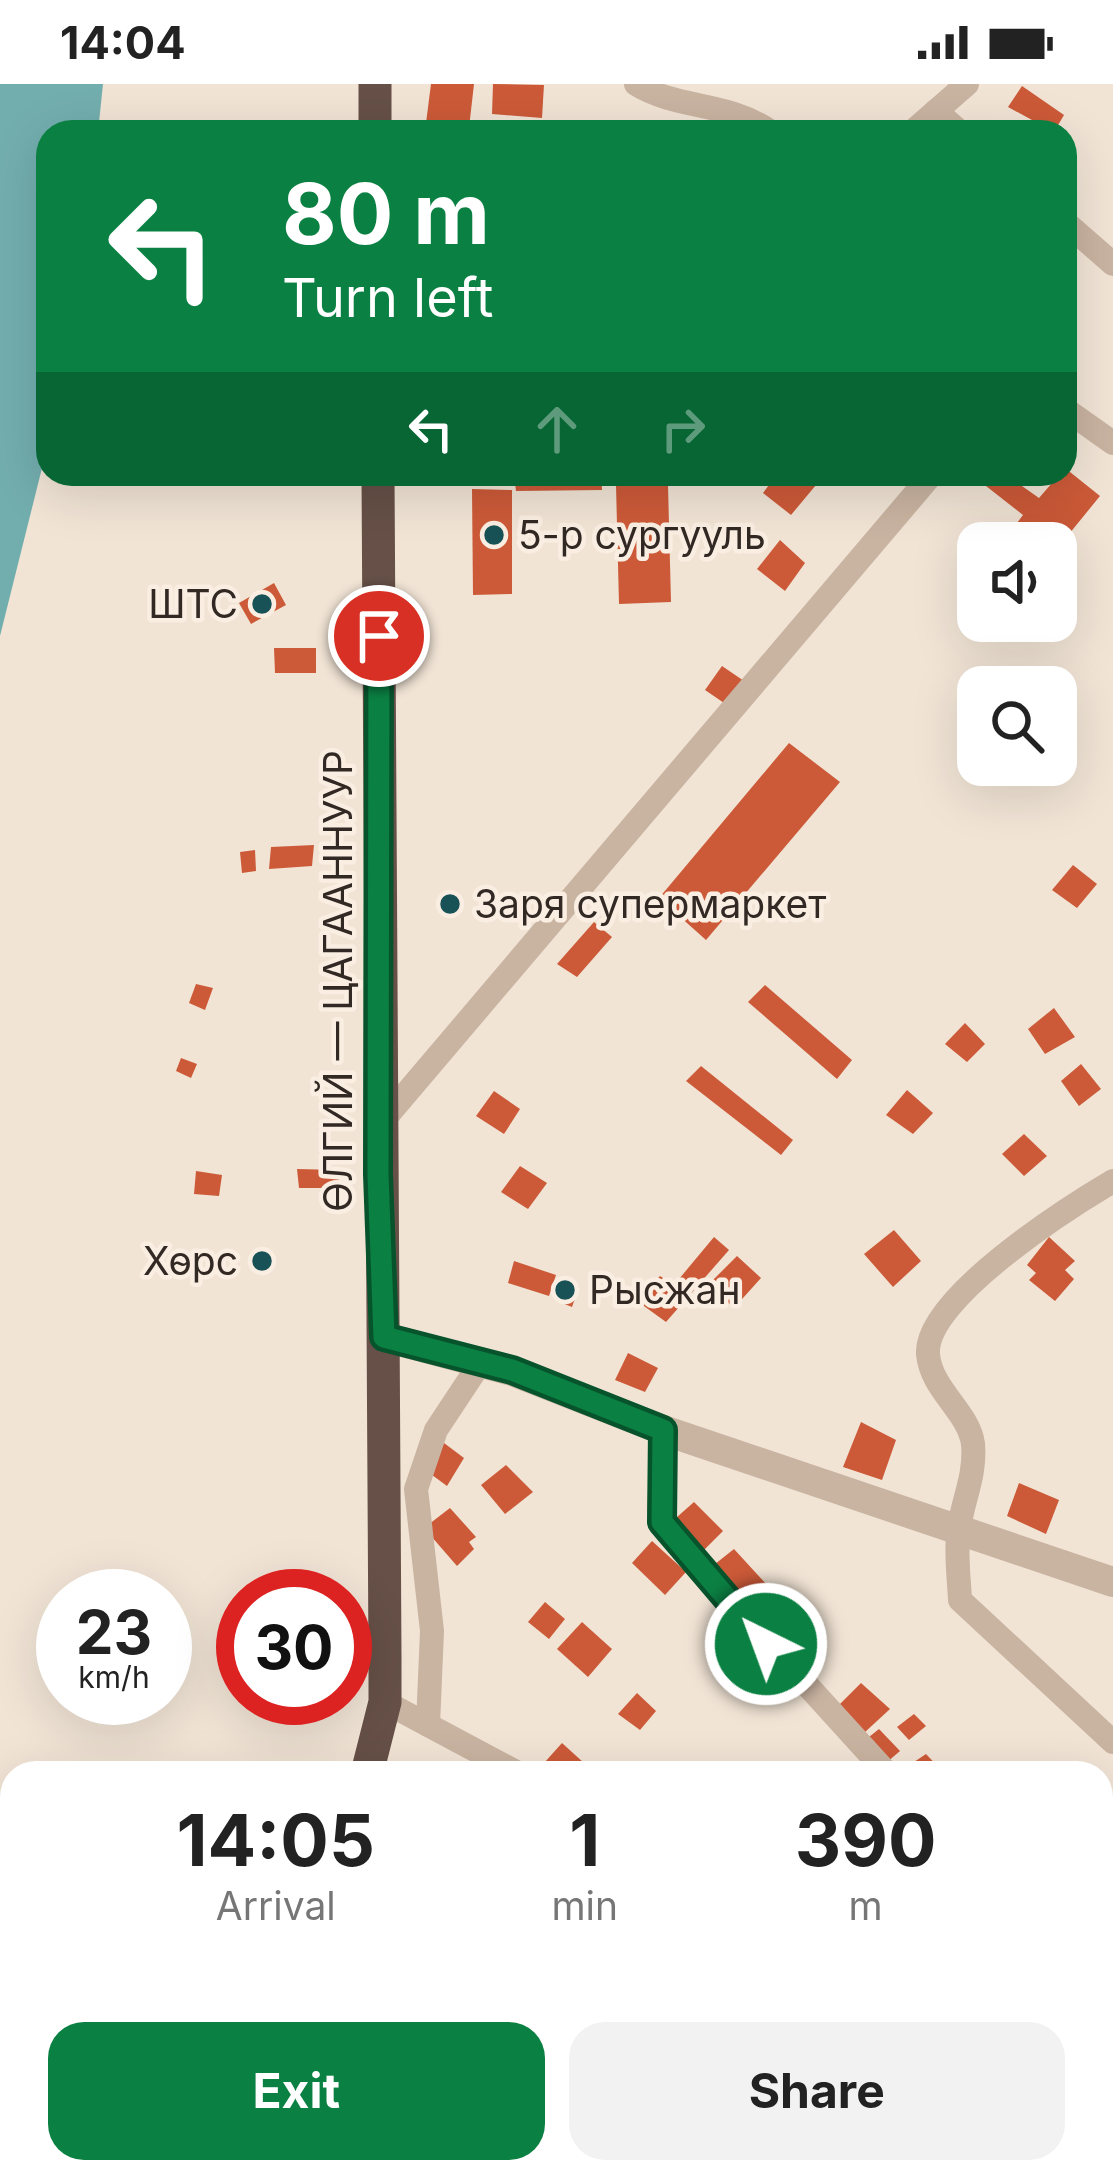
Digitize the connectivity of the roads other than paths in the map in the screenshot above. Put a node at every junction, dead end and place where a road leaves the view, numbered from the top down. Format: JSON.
{"nodes":[{"id":1,"x":375,"y":84,"type":"edge"},
{"id":2,"x":635,"y":84,"type":"edge"},
{"id":3,"x":967,"y":84,"type":"edge"},
{"id":4,"x":936,"y":111,"type":"junction"},
{"id":5,"x":375,"y":120,"type":"edge"},
{"id":6,"x":754,"y":120,"type":"edge"},
{"id":7,"x":926,"y":120,"type":"edge"},
{"id":8,"x":947,"y":120,"type":"edge"},
{"id":9,"x":1077,"y":232,"type":"edge"},
{"id":10,"x":1113,"y":264,"type":"edge"},
{"id":11,"x":1077,"y":418,"type":"edge"},
{"id":12,"x":1113,"y":443,"type":"edge"},
{"id":13,"x":378,"y":486,"type":"edge"},
{"id":14,"x":922,"y":486,"type":"edge"},
{"id":15,"x":381,"y":1123,"type":"junction"},
{"id":16,"x":1113,"y":1181,"type":"edge"},
{"id":17,"x":384,"y":1337,"type":"junction"},
{"id":18,"x":481,"y":1362,"type":"junction"},
{"id":19,"x":663,"y":1430,"type":"junction"},
{"id":20,"x":958,"y":1532,"type":"junction"},
{"id":21,"x":1113,"y":1582,"type":"edge"},
{"id":22,"x":385,"y":1702,"type":"junction"},
{"id":23,"x":428,"y":1724,"type":"junction"},
{"id":24,"x":1113,"y":1742,"type":"edge"},
{"id":25,"x":370,"y":1761,"type":"edge"},
{"id":26,"x":496,"y":1761,"type":"edge"},
{"id":27,"x":876,"y":1761,"type":"edge"}],
"edges":[{"from":1,"to":5,"type":"highway"},
{"from":2,"to":6,"type":"street"},
{"from":3,"to":4,"type":"street"},
{"from":4,"to":7,"type":"street"},
{"from":4,"to":8,"type":"street"},
{"from":9,"to":10,"type":"street"},
{"from":11,"to":12,"type":"street"},
{"from":13,"to":15,"type":"highway","name":"ӨЛГИЙ — ЦАГААННУУР"},
{"from":14,"to":15,"type":"street"},
{"from":15,"to":17,"type":"highway","name":"ӨЛГИЙ — ЦАГААННУУР"},
{"from":16,"to":20,"type":"street"},
{"from":17,"to":18,"type":"street"},
{"from":17,"to":22,"type":"highway","name":"ӨЛГИЙ — ЦАГААННУУР"},
{"from":18,"to":19,"type":"street"},
{"from":18,"to":23,"type":"street"},
{"from":19,"to":20,"type":"street"},
{"from":19,"to":27,"type":"street"},
{"from":20,"to":21,"type":"street"},
{"from":20,"to":24,"type":"street"},
{"from":22,"to":23,"type":"street"},
{"from":22,"to":25,"type":"highway","name":"ӨЛГИЙ — ЦАГААННУУР"},
{"from":23,"to":26,"type":"street"}]}
